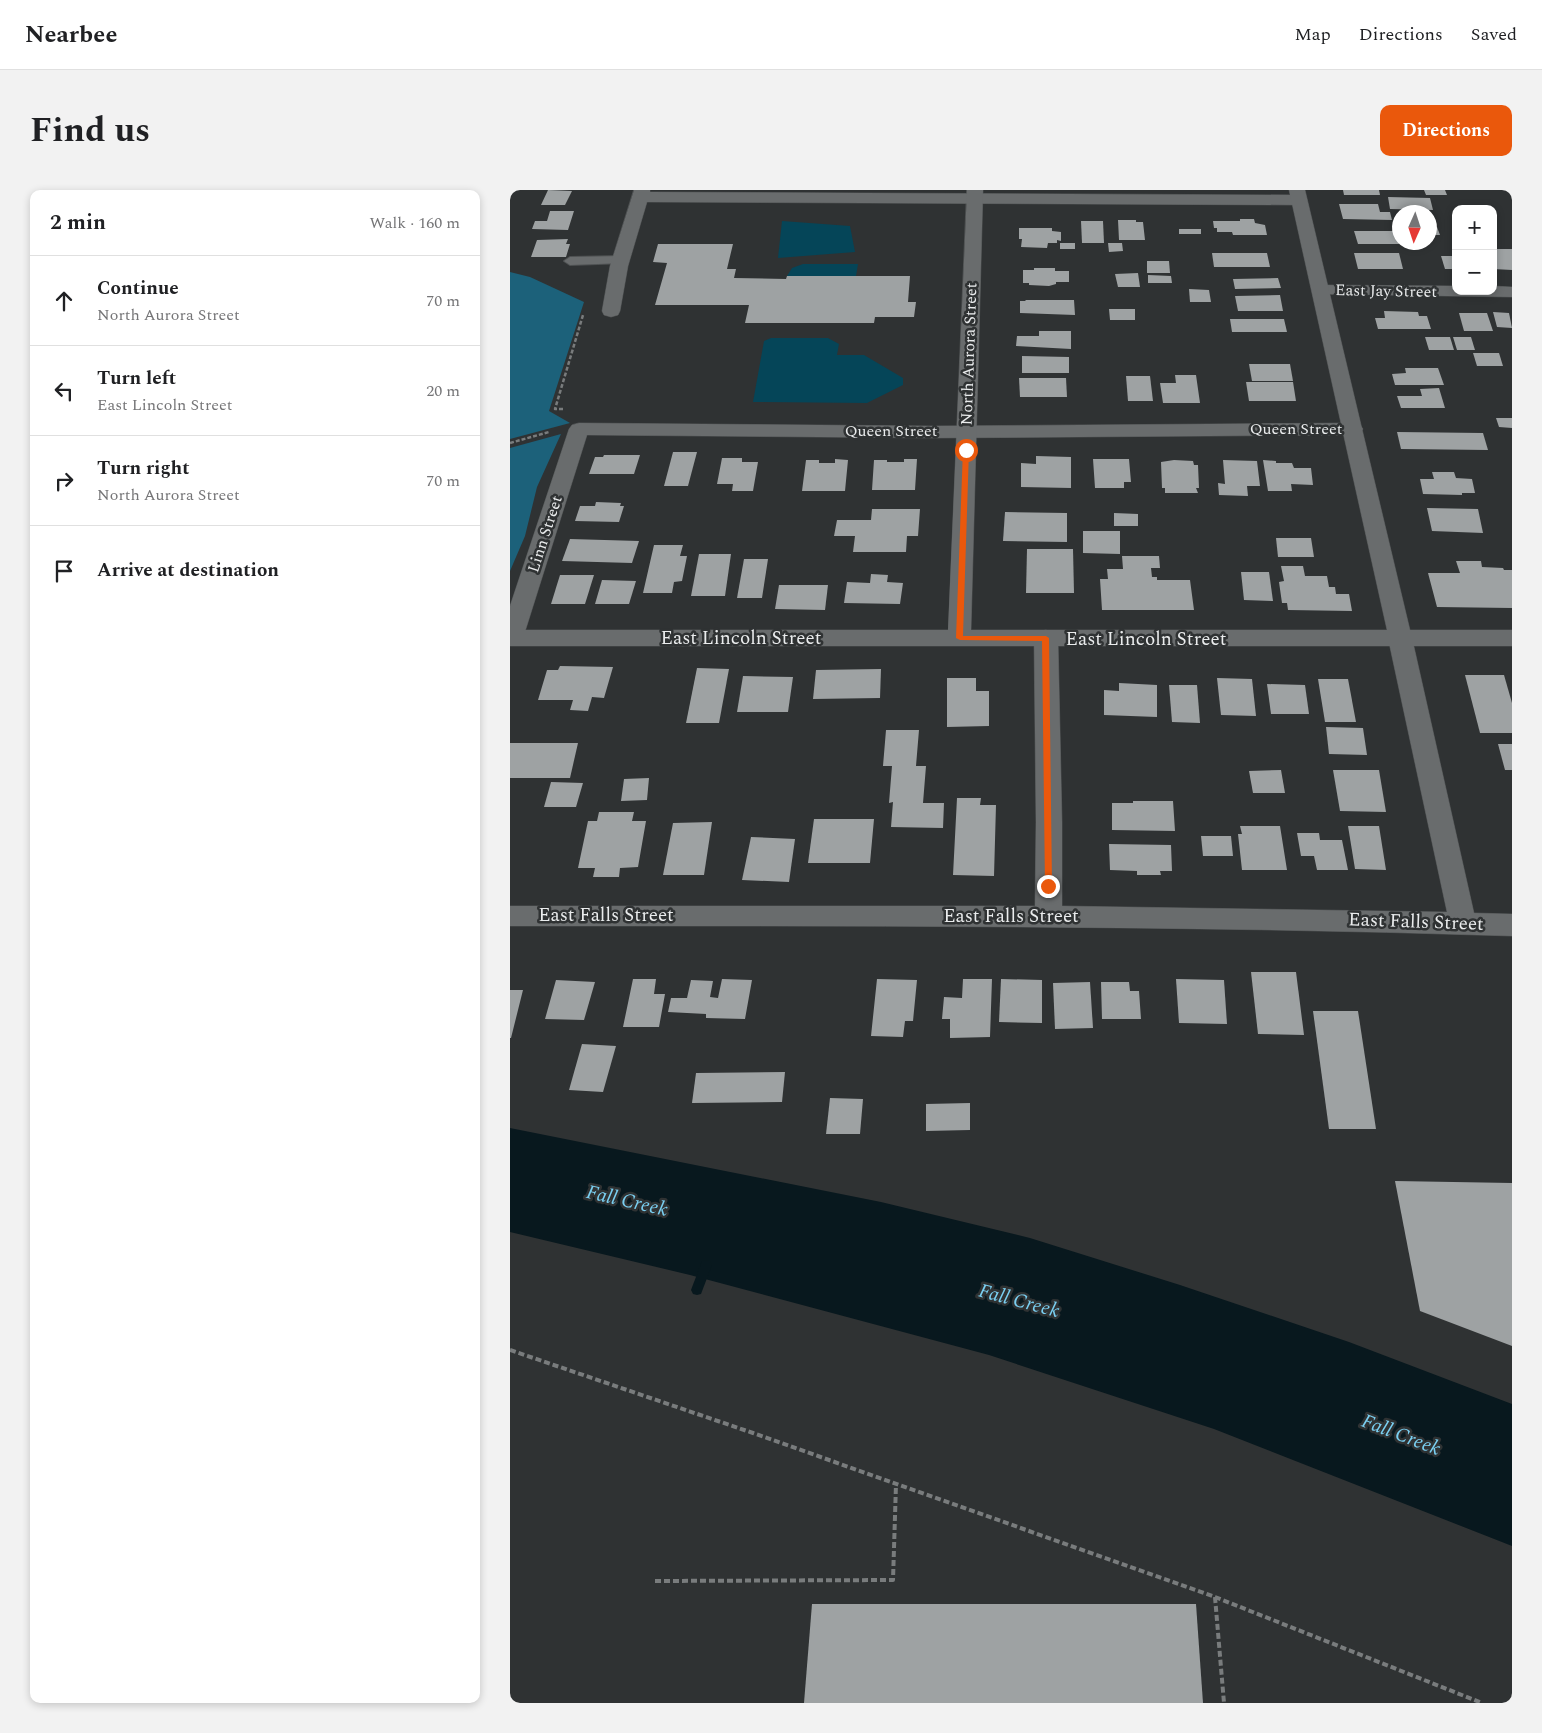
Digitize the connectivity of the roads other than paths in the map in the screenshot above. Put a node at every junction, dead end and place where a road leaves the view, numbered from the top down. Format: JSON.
{"nodes":[{"id":1,"x":641,"y":194,"type":"edge"},
{"id":2,"x":975,"y":195,"type":"edge"},
{"id":3,"x":1298,"y":195,"type":"edge"},
{"id":4,"x":621,"y":260,"type":"junction"},
{"id":5,"x":570,"y":261,"type":"dead end"},
{"id":6,"x":1320,"y":290,"type":"junction"},
{"id":7,"x":1512,"y":292,"type":"edge"},
{"id":8,"x":611,"y":311,"type":"road end"},
{"id":9,"x":579,"y":429,"type":"joint"},
{"id":10,"x":1353,"y":429,"type":"junction"},
{"id":11,"x":966,"y":431,"type":"junction"},
{"id":12,"x":510,"y":638,"type":"edge"},
{"id":13,"x":960,"y":638,"type":"junction"},
{"id":14,"x":1046,"y":638,"type":"junction"},
{"id":15,"x":1400,"y":638,"type":"junction"},
{"id":16,"x":1512,"y":638,"type":"edge"},
{"id":17,"x":510,"y":916,"type":"edge"},
{"id":18,"x":1048,"y":916,"type":"junction"},
{"id":19,"x":1463,"y":924,"type":"junction"},
{"id":20,"x":1512,"y":925,"type":"edge"}],
"edges":[{"from":1,"to":2,"type":"street"},
{"from":1,"to":4,"type":"street"},
{"from":2,"to":3,"type":"street"},
{"from":2,"to":11,"type":"street","name":"North Aurora Street"},
{"from":3,"to":6,"type":"street"},
{"from":4,"to":5,"type":"lane"},
{"from":4,"to":8,"type":"street"},
{"from":6,"to":7,"type":"street","name":"East Jay Street"},
{"from":6,"to":10,"type":"street"},
{"from":9,"to":11,"type":"street","name":"Queen Street"},
{"from":9,"to":12,"type":"street","name":"Linn Street"},
{"from":10,"to":11,"type":"street","name":"Queen Street"},
{"from":10,"to":15,"type":"street"},
{"from":11,"to":13,"type":"street","name":"North Aurora Street"},
{"from":12,"to":13,"type":"street","name":"East Lincoln Street"},
{"from":13,"to":14,"type":"street","name":"East Lincoln Street"},
{"from":14,"to":15,"type":"street","name":"East Lincoln Street"},
{"from":14,"to":18,"type":"street"},
{"from":15,"to":16,"type":"street","name":"East Lincoln Street"},
{"from":15,"to":19,"type":"street"},
{"from":17,"to":18,"type":"street","name":"East Falls Street"},
{"from":18,"to":19,"type":"street","name":"East Falls Street"},
{"from":19,"to":20,"type":"street","name":"East Falls Street"}]}
